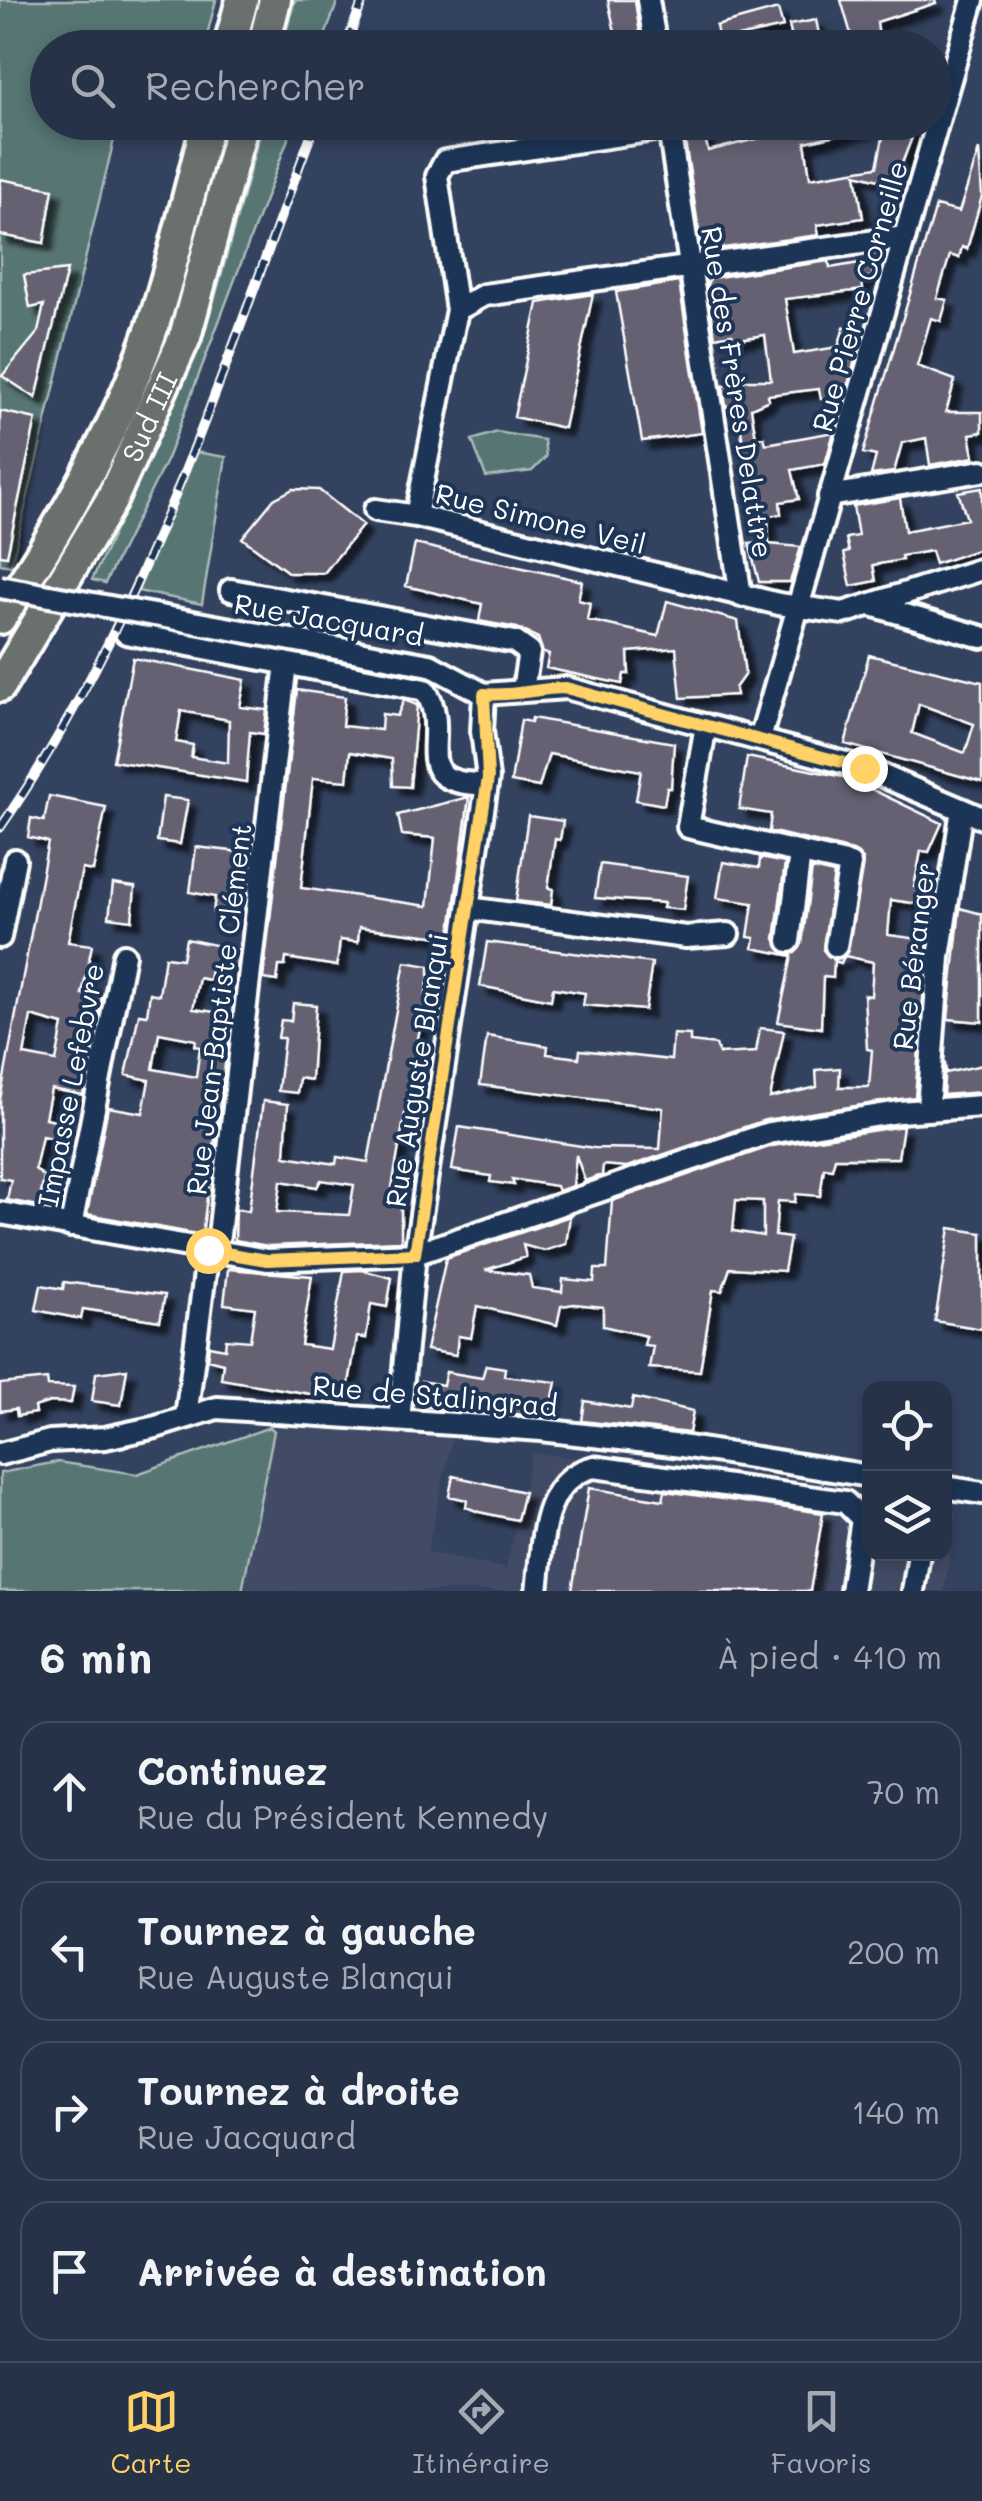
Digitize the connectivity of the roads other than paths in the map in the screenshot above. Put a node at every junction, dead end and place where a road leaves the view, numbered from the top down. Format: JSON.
{"nodes":[{"id":1,"x":242,"y":0,"type":"edge"},
{"id":2,"x":275,"y":0,"type":"edge"},
{"id":3,"x":648,"y":0,"type":"edge"},
{"id":4,"x":972,"y":0,"type":"edge"},
{"id":5,"x":234,"y":30,"type":"edge"},
{"id":6,"x":268,"y":30,"type":"edge"},
{"id":7,"x":653,"y":30,"type":"edge"},
{"id":8,"x":952,"y":71,"type":"edge"},
{"id":9,"x":203,"y":140,"type":"edge"},
{"id":10,"x":238,"y":140,"type":"edge"},
{"id":11,"x":578,"y":140,"type":"edge"},
{"id":12,"x":670,"y":140,"type":"edge"},
{"id":13,"x":933,"y":140,"type":"edge"},
{"id":14,"x":905,"y":238,"type":"junction"},
{"id":15,"x":691,"y":268,"type":"junction"},
{"id":16,"x":458,"y":310,"type":"junction"},
{"id":17,"x":982,"y":471,"type":"edge"},
{"id":18,"x":830,"y":496,"type":"junction"},
{"id":19,"x":376,"y":510,"type":"dead end"},
{"id":20,"x":416,"y":516,"type":"junction"},
{"id":21,"x":982,"y":569,"type":"edge"},
{"id":22,"x":0,"y":587,"type":"edge"},
{"id":23,"x":231,"y":590,"type":"dead end"},
{"id":24,"x":741,"y":596,"type":"junction"},
{"id":25,"x":871,"y":605,"type":"junction"},
{"id":26,"x":797,"y":606,"type":"junction"},
{"id":27,"x":0,"y":618,"type":"edge"},
{"id":28,"x":126,"y":633,"type":"dead end"},
{"id":29,"x":982,"y":637,"type":"edge"},
{"id":30,"x":286,"y":663,"type":"junction"},
{"id":31,"x":0,"y":686,"type":"edge"},
{"id":32,"x":523,"y":690,"type":"junction"},
{"id":33,"x":484,"y":694,"type":"junction"},
{"id":34,"x":706,"y":725,"type":"junction"},
{"id":35,"x":760,"y":739,"type":"junction"},
{"id":36,"x":487,"y":784,"type":"junction"},
{"id":37,"x":962,"y":809,"type":"junction"},
{"id":38,"x":982,"y":818,"type":"edge"},
{"id":39,"x":800,"y":853,"type":"junction"},
{"id":40,"x":15,"y":860,"type":"dead end"},
{"id":41,"x":468,"y":908,"type":"junction"},
{"id":42,"x":728,"y":934,"type":"dead end"},
{"id":43,"x":0,"y":937,"type":"edge"},
{"id":44,"x":789,"y":941,"type":"dead end"},
{"id":45,"x":836,"y":946,"type":"dead end"},
{"id":46,"x":124,"y":955,"type":"dead end"},
{"id":47,"x":982,"y":1106,"type":"edge"},
{"id":48,"x":928,"y":1110,"type":"junction"},
{"id":49,"x":0,"y":1214,"type":"edge"},
{"id":50,"x":71,"y":1226,"type":"junction"},
{"id":51,"x":208,"y":1250,"type":"junction"},
{"id":52,"x":415,"y":1254,"type":"junction"},
{"id":53,"x":186,"y":1417,"type":"junction"},
{"id":54,"x":399,"y":1420,"type":"junction"},
{"id":55,"x":0,"y":1454,"type":"edge"},
{"id":56,"x":862,"y":1475,"type":"edge"},
{"id":57,"x":952,"y":1488,"type":"edge"},
{"id":58,"x":982,"y":1493,"type":"edge"},
{"id":59,"x":862,"y":1516,"type":"edge"},
{"id":60,"x":862,"y":1538,"type":"edge"},
{"id":61,"x":918,"y":1561,"type":"edge"},
{"id":62,"x":537,"y":1591,"type":"edge"},
{"id":63,"x":851,"y":1591,"type":"edge"},
{"id":64,"x":913,"y":1591,"type":"edge"}],
"edges":[{"from":1,"to":5,"type":"highway"},
{"from":2,"to":6,"type":"highway"},
{"from":3,"to":7,"type":"street"},
{"from":4,"to":8,"type":"street","name":"Rue Pierre Corneille"},
{"from":9,"to":27,"type":"highway","name":"Sud III"},
{"from":10,"to":31,"type":"highway","name":"Sud III"},
{"from":11,"to":16,"type":"street"},
{"from":12,"to":15,"type":"street","name":"Rue des Frères Delattre"},
{"from":13,"to":14,"type":"street","name":"Rue Pierre Corneille"},
{"from":14,"to":15,"type":"street"},
{"from":14,"to":18,"type":"street","name":"Rue Pierre Corneille"},
{"from":15,"to":16,"type":"street"},
{"from":15,"to":24,"type":"street","name":"Rue des Frères Delattre"},
{"from":16,"to":20,"type":"street","name":"Rue Simone Veil"},
{"from":17,"to":18,"type":"street"},
{"from":18,"to":26,"type":"street","name":"Rue Pierre Corneille"},
{"from":19,"to":20,"type":"street"},
{"from":20,"to":24,"type":"street","name":"Rue Simone Veil"},
{"from":21,"to":25,"type":"street"},
{"from":22,"to":33,"type":"street","name":"Rue Jacquard","bridge":true},
{"from":23,"to":32,"type":"street"},
{"from":24,"to":26,"type":"street","name":"Rue des Frères Delattre"},
{"from":25,"to":26,"type":"street","name":"Rue des Frères Delattre"},
{"from":25,"to":29,"type":"street"},
{"from":26,"to":35,"type":"street"},
{"from":28,"to":30,"type":"street"},
{"from":30,"to":36,"type":"street"},
{"from":30,"to":51,"type":"street","name":"Rue Jean-Baptiste Clément"},
{"from":32,"to":33,"type":"street"},
{"from":32,"to":34,"type":"street"},
{"from":33,"to":36,"type":"street","name":"Rue Auguste Blanqui"},
{"from":34,"to":35,"type":"street"},
{"from":34,"to":39,"type":"street"},
{"from":35,"to":37,"type":"street"},
{"from":36,"to":41,"type":"street","name":"Rue Auguste Blanqui"},
{"from":37,"to":38,"type":"street"},
{"from":37,"to":48,"type":"street","name":"Rue Béranger"},
{"from":39,"to":44,"type":"street"},
{"from":39,"to":45,"type":"street"},
{"from":40,"to":43,"type":"street"},
{"from":41,"to":42,"type":"street","name":"Rue Auguste Blanqui"},
{"from":41,"to":52,"type":"street","name":"Rue Auguste Blanqui"},
{"from":46,"to":50,"type":"street","name":"Impasse Lefebvre"},
{"from":47,"to":48,"type":"street"},
{"from":48,"to":52,"type":"street"},
{"from":49,"to":50,"type":"street"},
{"from":50,"to":51,"type":"street"},
{"from":51,"to":52,"type":"street"},
{"from":51,"to":53,"type":"street","name":"Rue Jean-Baptiste Clément"},
{"from":52,"to":54,"type":"street","name":"Rue Auguste Blanqui"},
{"from":53,"to":54,"type":"street","name":"Rue de Stalingrad"},
{"from":53,"to":55,"type":"street","name":"Rue de Stalingrad"},
{"from":54,"to":56,"type":"street","name":"Rue de Stalingrad"},
{"from":57,"to":58,"type":"street"},
{"from":59,"to":62,"type":"street"},
{"from":60,"to":63,"type":"street"},
{"from":61,"to":64,"type":"street"}]}
